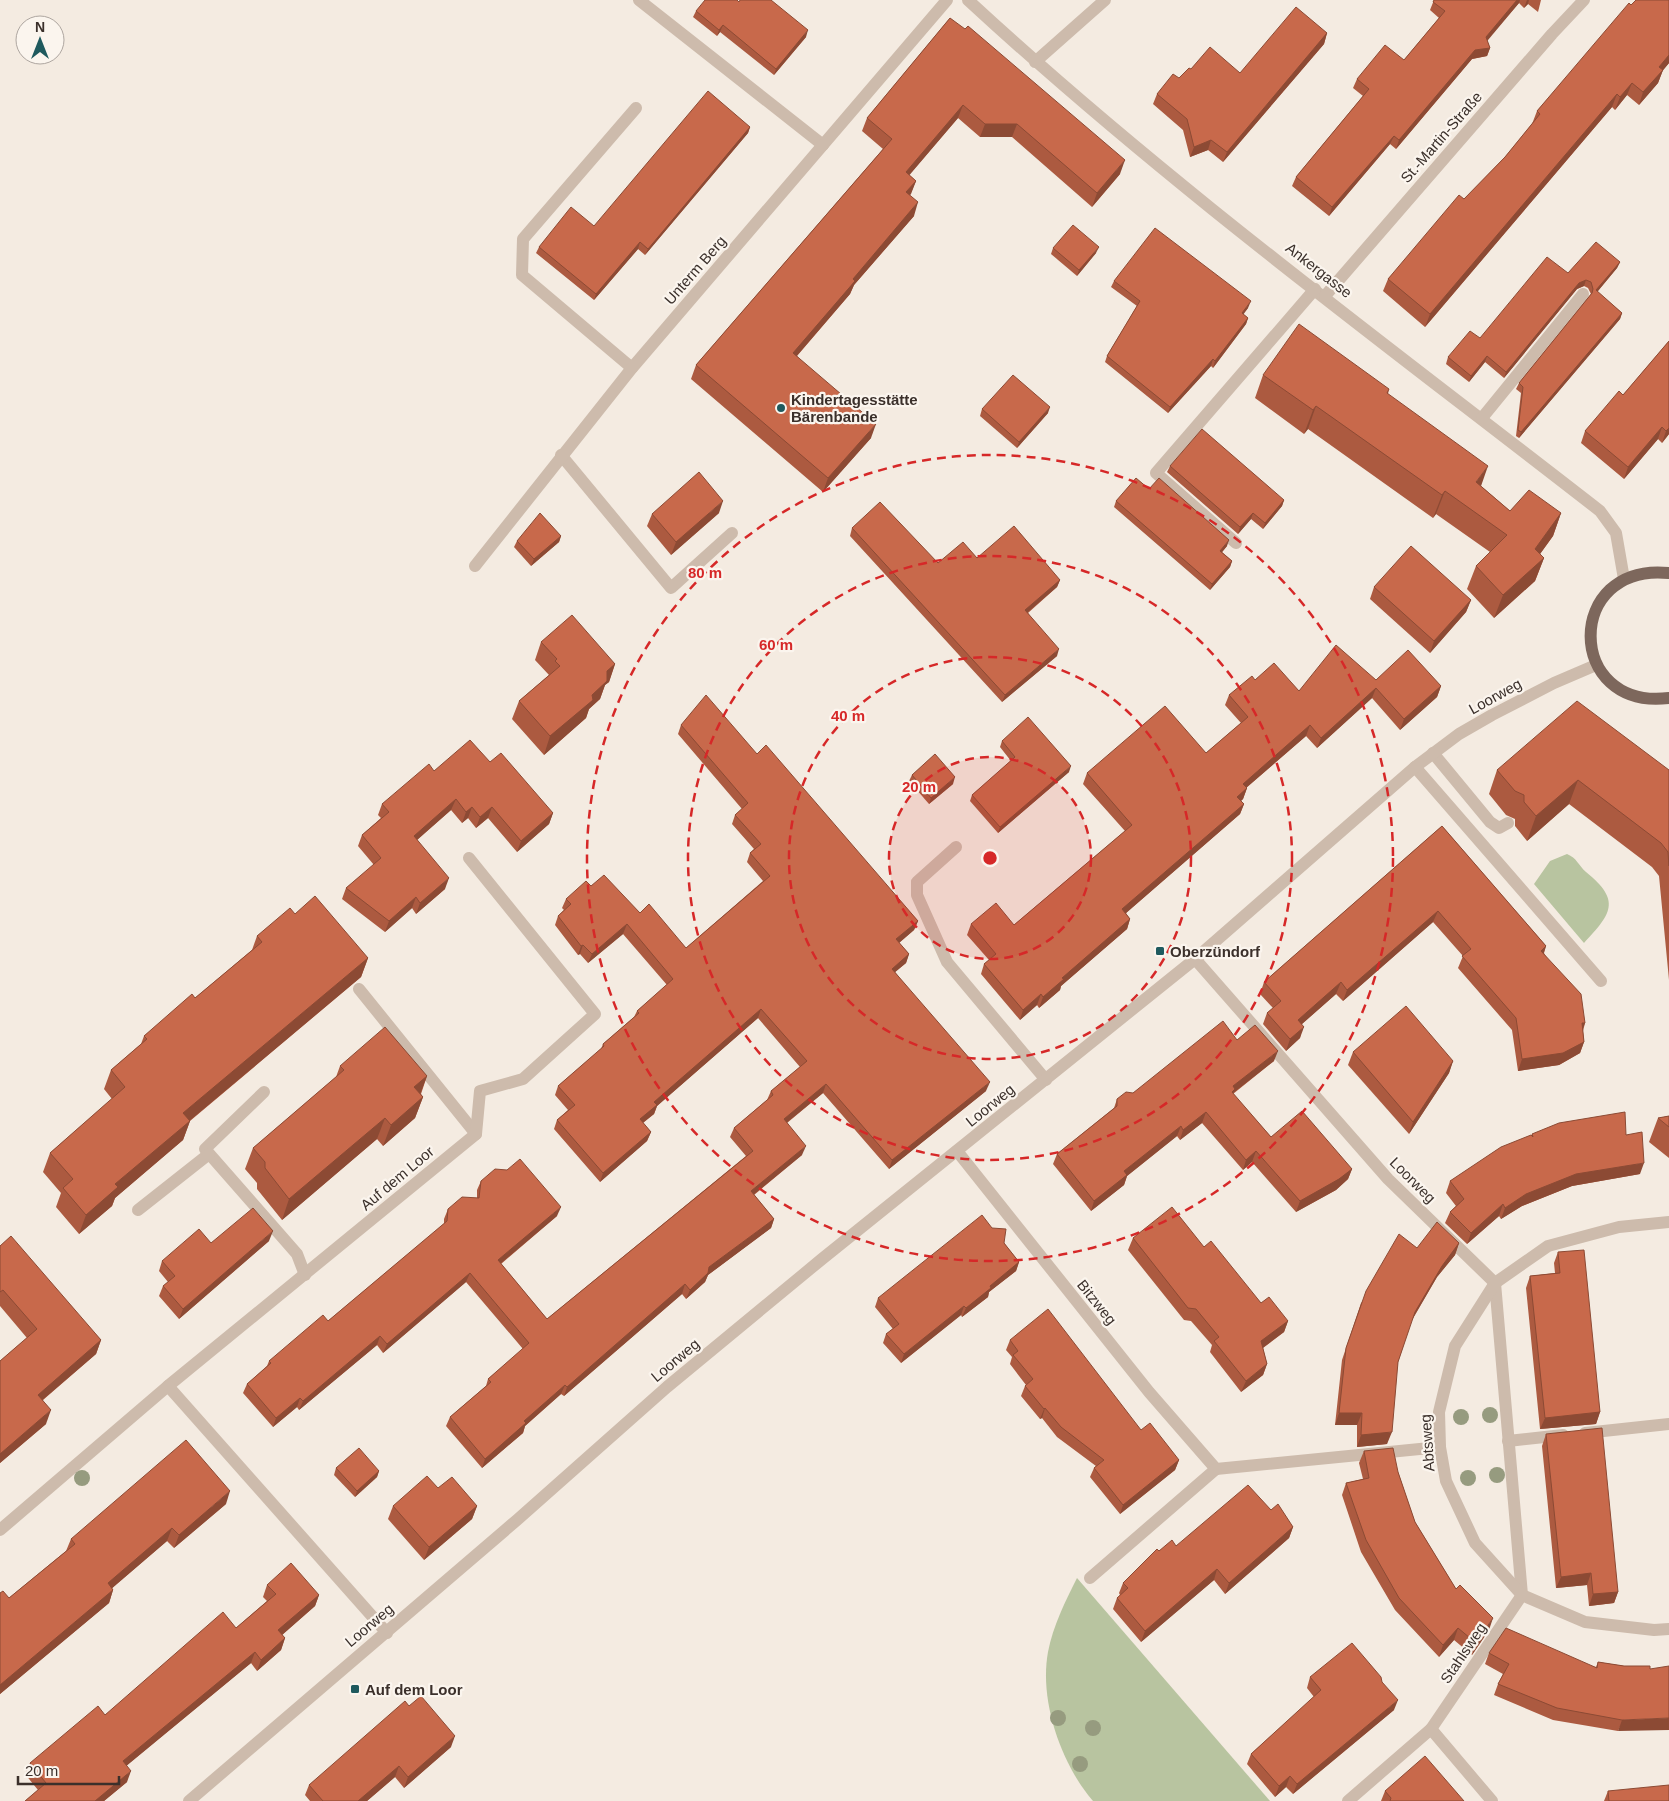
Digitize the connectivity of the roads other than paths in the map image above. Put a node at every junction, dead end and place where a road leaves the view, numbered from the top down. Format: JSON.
{"nodes":[{"id":1,"x":639,"y":0,"type":"edge"},
{"id":2,"x":947,"y":0,"type":"edge"},
{"id":3,"x":968,"y":0,"type":"edge"},
{"id":4,"x":1106,"y":0,"type":"edge"},
{"id":5,"x":1584,"y":0,"type":"edge"},
{"id":6,"x":1035,"y":62,"type":"junction"},
{"id":7,"x":636,"y":108,"type":"dead end"},
{"id":8,"x":823,"y":145,"type":"junction"},
{"id":9,"x":1320,"y":292,"type":"junction"},
{"id":10,"x":1583,"y":294,"type":"dead end"},
{"id":11,"x":632,"y":368,"type":"junction"},
{"id":12,"x":1482,"y":418,"type":"junction"},
{"id":13,"x":561,"y":455,"type":"junction"},
{"id":14,"x":732,"y":533,"type":"dead end"},
{"id":15,"x":1236,"y":543,"type":"dead end"},
{"id":16,"x":475,"y":566,"type":"dead end"},
{"id":17,"x":1669,"y":573,"type":"edge"},
{"id":18,"x":1624,"y":579,"type":"junction"},
{"id":19,"x":1596,"y":665,"type":"junction"},
{"id":20,"x":1669,"y":698,"type":"edge"},
{"id":21,"x":1433,"y":753,"type":"junction"},
{"id":22,"x":1415,"y":767,"type":"junction"},
{"id":23,"x":1508,"y":823,"type":"dead end"},
{"id":24,"x":956,"y":847,"type":"dead end"},
{"id":25,"x":469,"y":858,"type":"dead end"},
{"id":26,"x":1195,"y":959,"type":"junction"},
{"id":27,"x":1601,"y":981,"type":"dead end"},
{"id":28,"x":359,"y":989,"type":"edge"},
{"id":29,"x":1046,"y":1080,"type":"junction"},
{"id":30,"x":264,"y":1092,"type":"dead end"},
{"id":31,"x":476,"y":1134,"type":"junction"},
{"id":32,"x":957,"y":1152,"type":"junction"},
{"id":33,"x":209,"y":1154,"type":"junction"},
{"id":34,"x":138,"y":1210,"type":"dead end"},
{"id":35,"x":1669,"y":1222,"type":"edge"},
{"id":36,"x":305,"y":1275,"type":"junction"},
{"id":37,"x":1495,"y":1283,"type":"junction"},
{"id":38,"x":168,"y":1386,"type":"junction"},
{"id":39,"x":1669,"y":1424,"type":"edge"},
{"id":40,"x":1508,"y":1441,"type":"junction"},
{"id":41,"x":1440,"y":1446,"type":"junction"},
{"id":42,"x":1216,"y":1469,"type":"junction"},
{"id":43,"x":0,"y":1530,"type":"edge"},
{"id":44,"x":1090,"y":1578,"type":"dead end"},
{"id":45,"x":1522,"y":1595,"type":"junction"},
{"id":46,"x":1669,"y":1628,"type":"edge"},
{"id":47,"x":386,"y":1633,"type":"junction"},
{"id":48,"x":1431,"y":1729,"type":"junction"},
{"id":49,"x":188,"y":1801,"type":"edge"},
{"id":50,"x":1348,"y":1801,"type":"edge"},
{"id":51,"x":1492,"y":1801,"type":"edge"}],
"edges":[{"from":1,"to":8,"type":"street"},
{"from":2,"to":8,"type":"street","name":"Unterm Berg"},
{"from":3,"to":6,"type":"street","name":"Ankergasse"},
{"from":4,"to":6,"type":"street"},
{"from":5,"to":9,"type":"street","name":"St.-Martin-Straße"},
{"from":6,"to":9,"type":"street","name":"Ankergasse"},
{"from":7,"to":11,"type":"street"},
{"from":8,"to":11,"type":"street","name":"Unterm Berg"},
{"from":9,"to":12,"type":"street","name":"Ankergasse"},
{"from":9,"to":15,"type":"street","name":"St.-Martin-Straße"},
{"from":10,"to":12,"type":"street"},
{"from":11,"to":13,"type":"street","name":"Unterm Berg"},
{"from":12,"to":18,"type":"street","name":"Ankergasse"},
{"from":13,"to":14,"type":"street"},
{"from":13,"to":16,"type":"street","name":"Unterm Berg"},
{"from":17,"to":18,"type":"main road"},
{"from":18,"to":19,"type":"main road"},
{"from":19,"to":20,"type":"main road"},
{"from":19,"to":21,"type":"street","name":"Loorweg"},
{"from":21,"to":22,"type":"street","name":"Loorweg"},
{"from":21,"to":23,"type":"street"},
{"from":22,"to":26,"type":"street","name":"Loorweg"},
{"from":22,"to":27,"type":"street"},
{"from":24,"to":29,"type":"street"},
{"from":25,"to":31,"type":"street"},
{"from":26,"to":29,"type":"street","name":"Loorweg"},
{"from":26,"to":37,"type":"street","name":"Loorweg"},
{"from":28,"to":31,"type":"street"},
{"from":29,"to":32,"type":"street","name":"Loorweg"},
{"from":30,"to":33,"type":"street"},
{"from":31,"to":36,"type":"street","name":"Auf dem Loor"},
{"from":32,"to":42,"type":"street","name":"Bitzweg"},
{"from":32,"to":47,"type":"street","name":"Loorweg"},
{"from":33,"to":34,"type":"street"},
{"from":33,"to":36,"type":"street"},
{"from":35,"to":37,"type":"street","name":"Abtsweg"},
{"from":36,"to":38,"type":"street","name":"Auf dem Loor"},
{"from":37,"to":40,"type":"street"},
{"from":37,"to":41,"type":"street","name":"Abtsweg"},
{"from":38,"to":43,"type":"street","name":"Auf dem Loor"},
{"from":38,"to":47,"type":"street"},
{"from":39,"to":40,"type":"street"},
{"from":40,"to":45,"type":"street"},
{"from":41,"to":42,"type":"street"},
{"from":41,"to":45,"type":"street","name":"Abtsweg"},
{"from":42,"to":44,"type":"street"},
{"from":45,"to":46,"type":"street","name":"Abtsweg"},
{"from":45,"to":48,"type":"street","name":"Stahlsweg"},
{"from":47,"to":49,"type":"street","name":"Loorweg"},
{"from":48,"to":50,"type":"street","name":"Stahlsweg"},
{"from":48,"to":51,"type":"street"}]}
